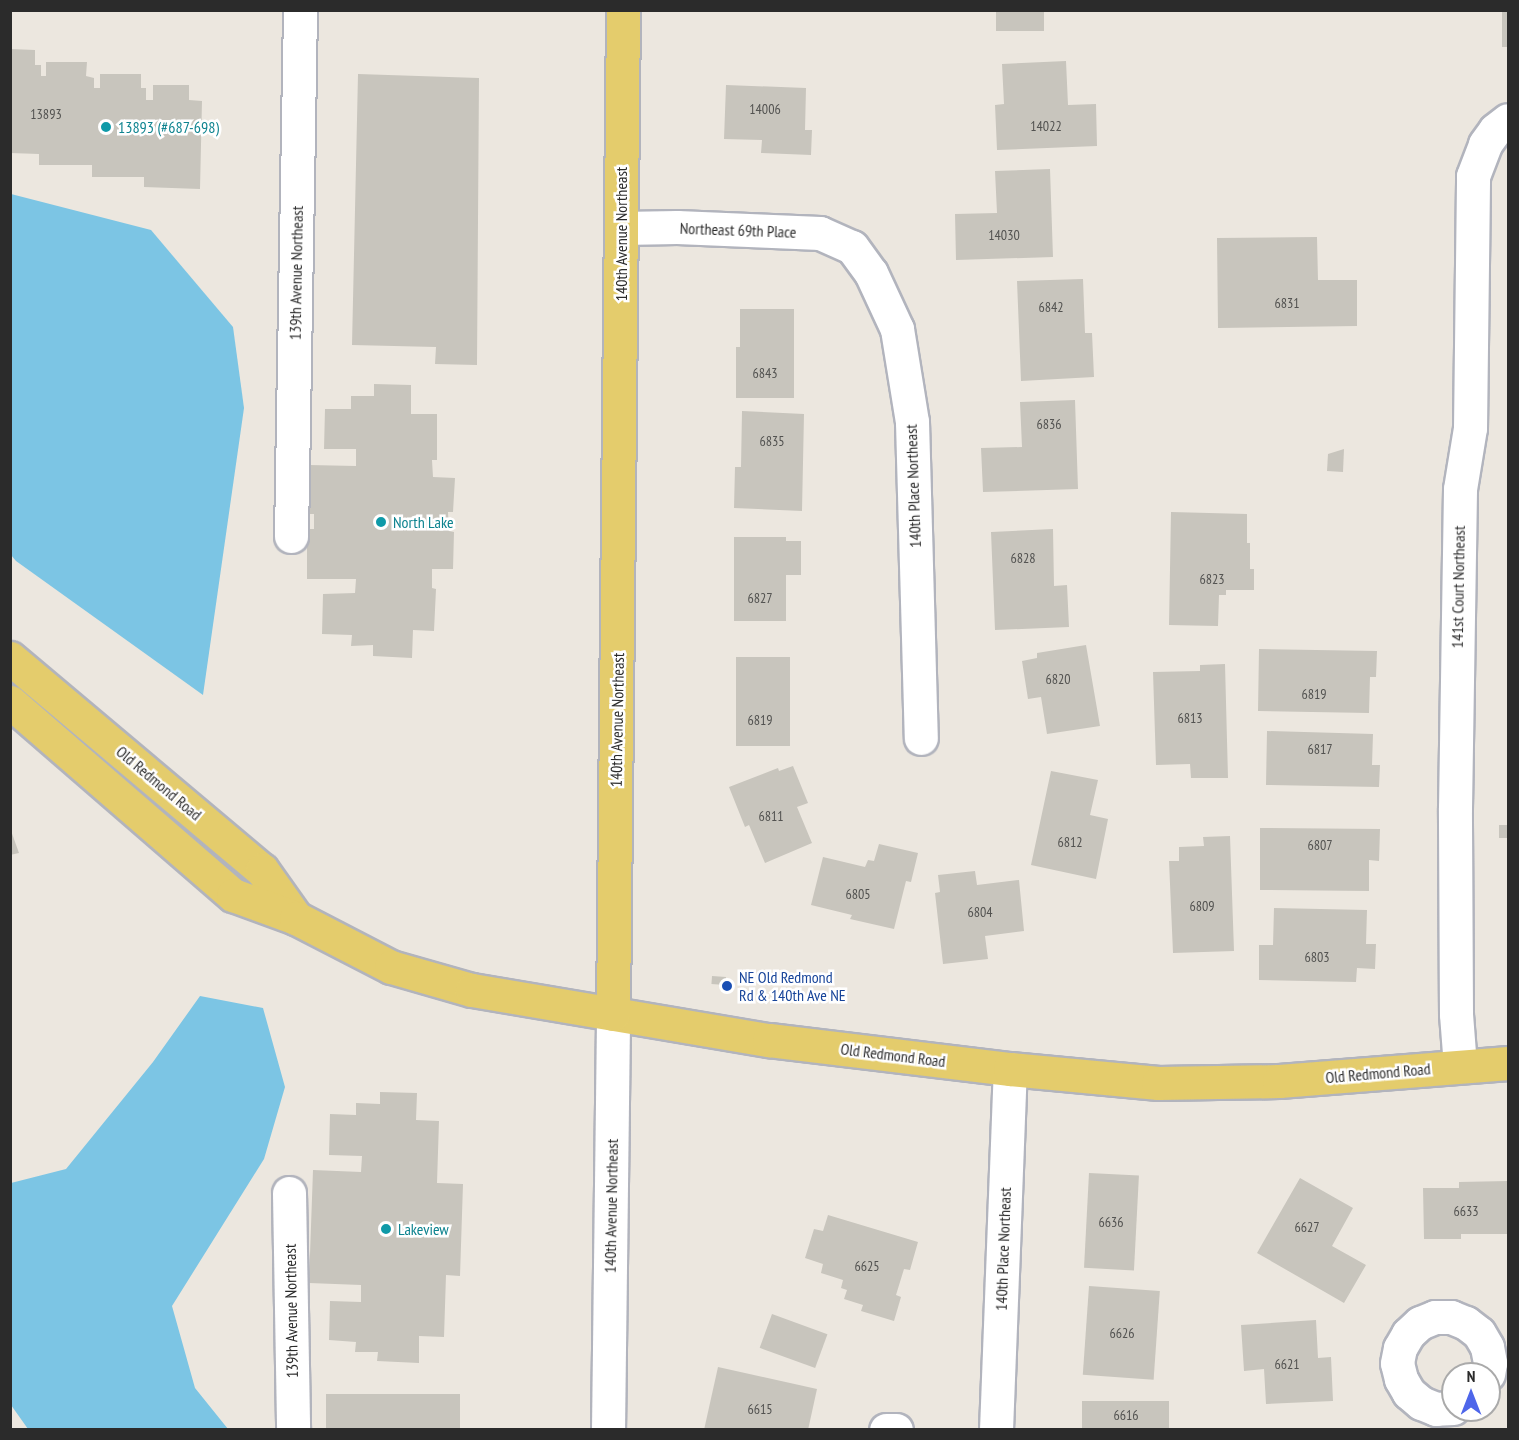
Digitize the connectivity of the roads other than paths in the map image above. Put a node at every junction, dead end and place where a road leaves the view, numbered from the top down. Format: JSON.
{"nodes":[{"id":1,"x":300,"y":10,"type":"edge"},
{"id":2,"x":623,"y":10,"type":"edge"},
{"id":3,"x":1509,"y":120,"type":"edge"},
{"id":4,"x":621,"y":228,"type":"junction"},
{"id":5,"x":852,"y":247,"type":"joint"},
{"id":6,"x":291,"y":536,"type":"dead end"},
{"id":7,"x":10,"y":658,"type":"edge"},
{"id":8,"x":10,"y":702,"type":"edge"},
{"id":9,"x":921,"y":738,"type":"dead end"},
{"id":10,"x":296,"y":918,"type":"junction"},
{"id":11,"x":614,"y":1014,"type":"junction"},
{"id":12,"x":1509,"y":1063,"type":"edge"},
{"id":13,"x":1460,"y":1066,"type":"junction"},
{"id":14,"x":1010,"y":1069,"type":"junction"},
{"id":15,"x":290,"y":1193,"type":"dead end"},
{"id":16,"x":1494,"y":1362,"type":"edge"},
{"id":17,"x":1441,"y":1409,"type":"edge"},
{"id":18,"x":293,"y":1430,"type":"edge"},
{"id":19,"x":608,"y":1430,"type":"edge"},
{"id":20,"x":886,"y":1430,"type":"edge"},
{"id":21,"x":896,"y":1430,"type":"edge"},
{"id":22,"x":996,"y":1430,"type":"edge"}],
"edges":[{"from":1,"to":6,"type":"street","name":"139th Avenue Northeast"},
{"from":2,"to":4,"type":"main road","name":"140th Avenue Northeast"},
{"from":3,"to":13,"type":"street","name":"141st Court Northeast"},
{"from":4,"to":5,"type":"street","name":"Northeast 69th Place"},
{"from":4,"to":11,"type":"main road","name":"140th Avenue Northeast"},
{"from":5,"to":9,"type":"street","name":"140th Place Northeast"},
{"from":7,"to":10,"type":"main road","name":"Old Redmond Road"},
{"from":8,"to":10,"type":"main road","name":"Old Redmond Road"},
{"from":10,"to":11,"type":"main road","name":"Old Redmond Road"},
{"from":11,"to":14,"type":"main road","name":"Old Redmond Road"},
{"from":11,"to":19,"type":"street","name":"140th Avenue Northeast"},
{"from":12,"to":13,"type":"main road","name":"Old Redmond Road"},
{"from":13,"to":14,"type":"main road","name":"Old Redmond Road"},
{"from":14,"to":22,"type":"street","name":"140th Place Northeast"},
{"from":15,"to":18,"type":"street","name":"139th Avenue Northeast"},
{"from":16,"to":17,"type":"street"},
{"from":20,"to":21,"type":"street"}]}
